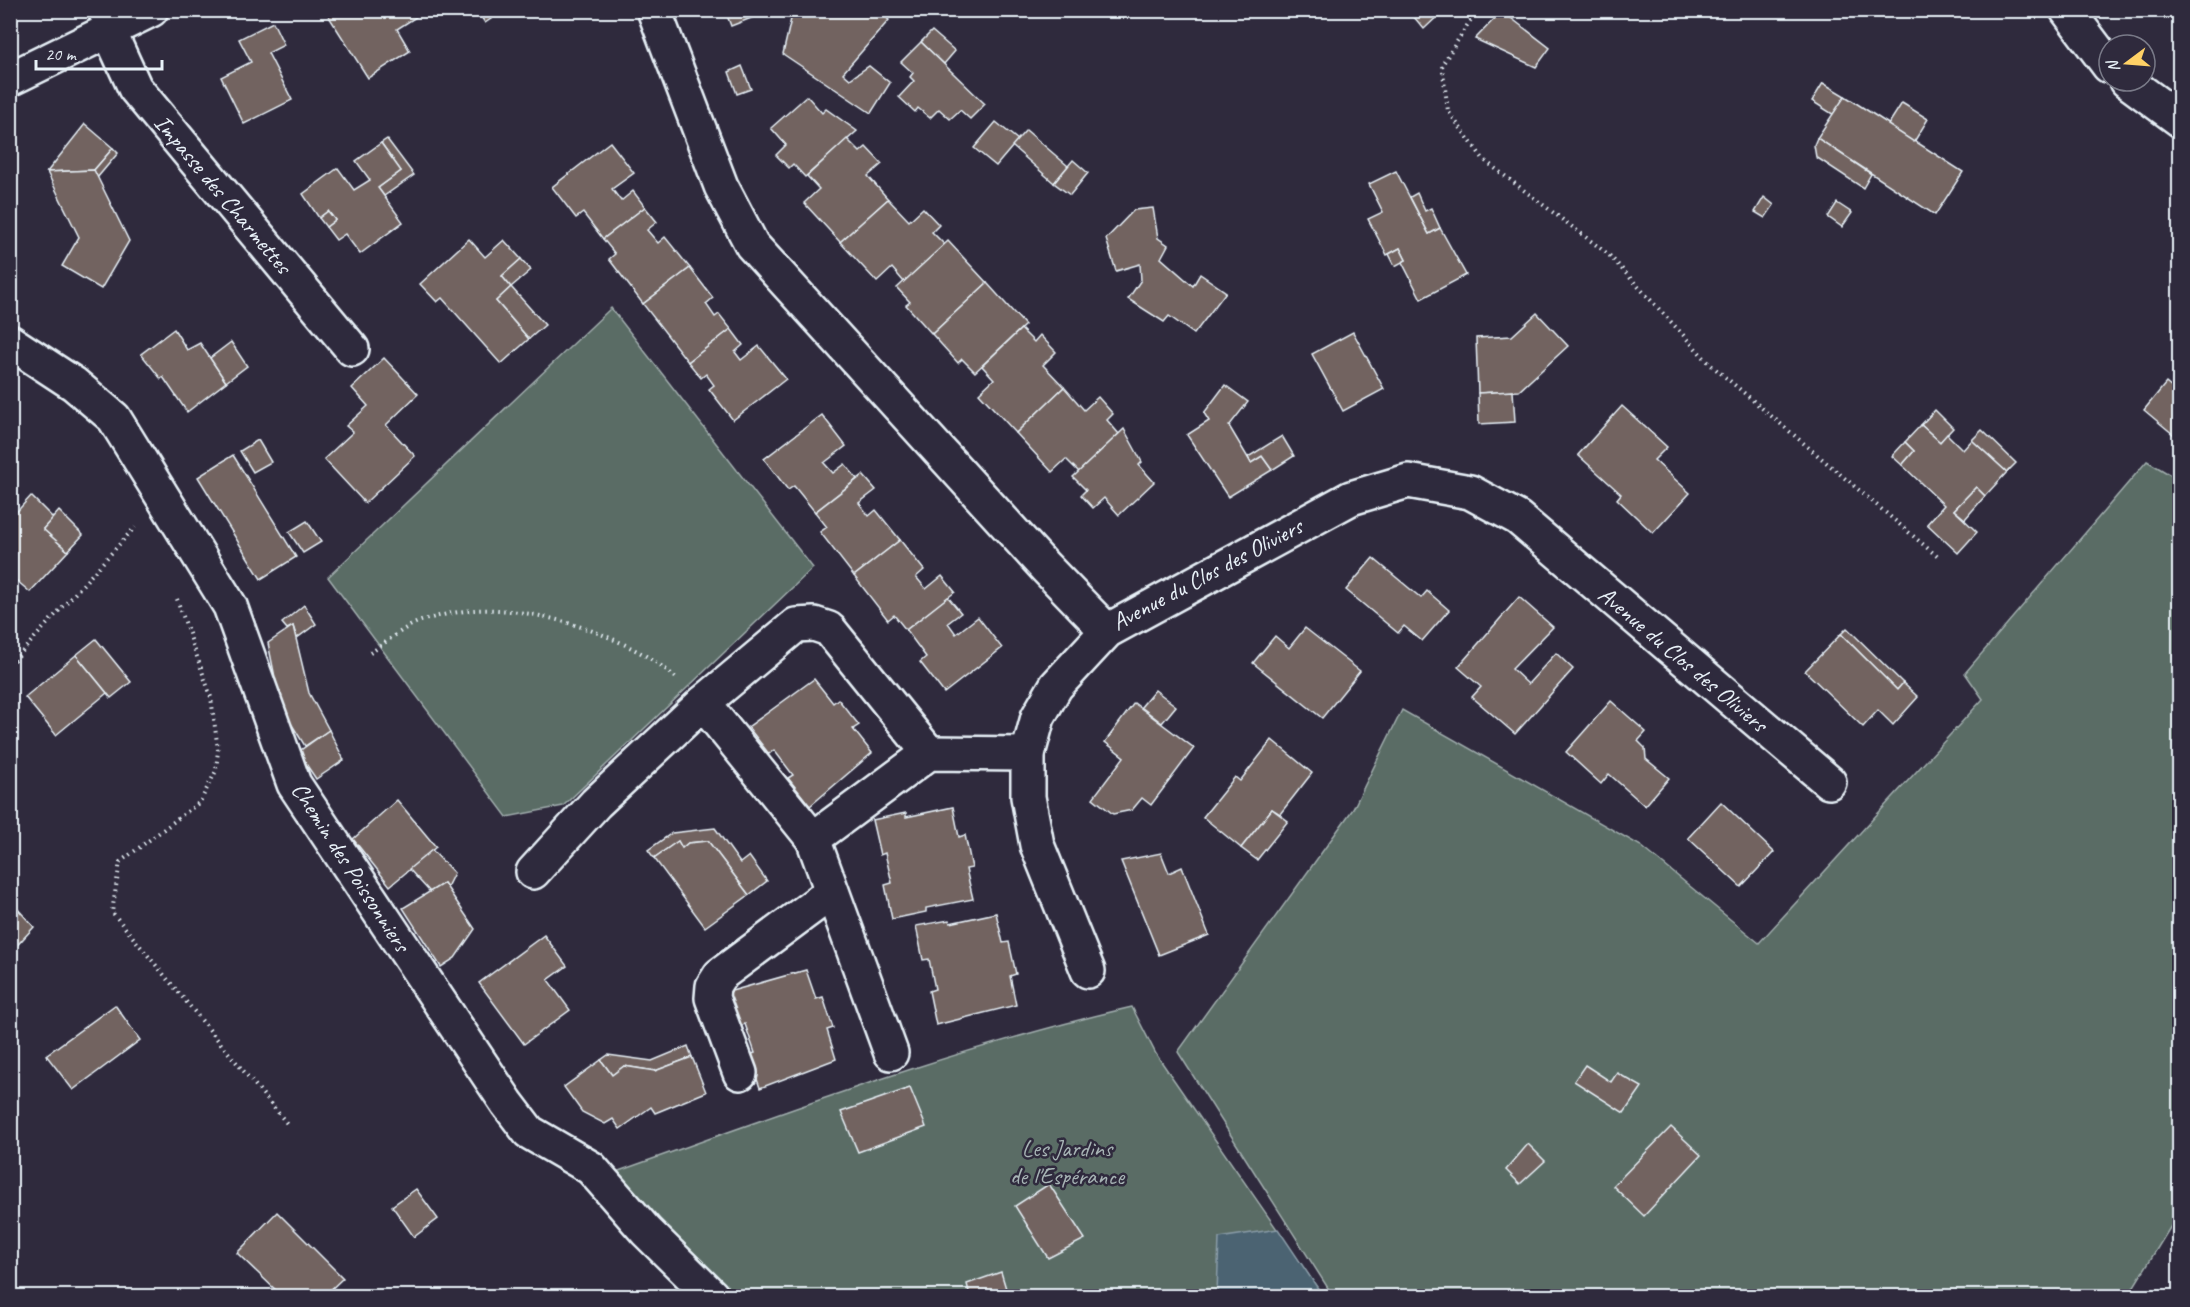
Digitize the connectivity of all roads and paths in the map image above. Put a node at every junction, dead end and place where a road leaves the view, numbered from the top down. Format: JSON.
{"nodes":[{"id":1,"x":151,"y":10,"type":"edge"},
{"id":2,"x":654,"y":10,"type":"edge"},
{"id":3,"x":1477,"y":10,"type":"edge"},
{"id":4,"x":2067,"y":10,"type":"edge"},
{"id":5,"x":103,"y":21,"type":"edge"},
{"id":6,"x":2097,"y":50,"type":"edge"},
{"id":7,"x":10,"y":79,"type":"edge"},
{"id":8,"x":2141,"y":93,"type":"edge"},
{"id":9,"x":2180,"y":120,"type":"edge"},
{"id":10,"x":10,"y":342,"type":"edge"},
{"id":11,"x":352,"y":349,"type":"dead end"},
{"id":12,"x":163,"y":495,"type":"junction"},
{"id":13,"x":1938,"y":557,"type":"dead end"},
{"id":14,"x":174,"y":590,"type":"dead end"},
{"id":15,"x":1107,"y":631,"type":"junction"},
{"id":16,"x":370,"y":653,"type":"dead end"},
{"id":17,"x":10,"y":665,"type":"edge"},
{"id":18,"x":703,"y":703,"type":"junction"},
{"id":19,"x":929,"y":753,"type":"junction"},
{"id":20,"x":1028,"y":754,"type":"junction"},
{"id":21,"x":1829,"y":782,"type":"dead end"},
{"id":22,"x":813,"y":839,"type":"junction"},
{"id":23,"x":533,"y":872,"type":"dead end"},
{"id":24,"x":832,"y":892,"type":"junction"},
{"id":25,"x":1088,"y":971,"type":"dead end"},
{"id":26,"x":891,"y":1053,"type":"dead end"},
{"id":27,"x":740,"y":1072,"type":"dead end"},
{"id":28,"x":289,"y":1126,"type":"dead end"},
{"id":29,"x":712,"y":1296,"type":"edge"}],
"edges":[{"from":1,"to":5,"type":"street"},
{"from":2,"to":15,"type":"street","name":"Avenue du Clos des Oliviers"},
{"from":3,"to":13,"type":"path"},
{"from":4,"to":6,"type":"street"},
{"from":5,"to":7,"type":"street"},
{"from":5,"to":11,"type":"street","name":"Impasse des Charmettes"},
{"from":8,"to":9,"type":"street"},
{"from":10,"to":12,"type":"street","name":"Chemin des Poissonniers"},
{"from":12,"to":17,"type":"path"},
{"from":12,"to":29,"type":"street","name":"Chemin des Poissonniers"},
{"from":14,"to":28,"type":"path"},
{"from":15,"to":20,"type":"street"},
{"from":15,"to":21,"type":"street","name":"Avenue du Clos des Oliviers"},
{"from":16,"to":18,"type":"path"},
{"from":18,"to":19,"type":"street"},
{"from":18,"to":22,"type":"street"},
{"from":18,"to":23,"type":"street"},
{"from":19,"to":20,"type":"street"},
{"from":19,"to":22,"type":"street"},
{"from":20,"to":25,"type":"street"},
{"from":22,"to":24,"type":"street"},
{"from":24,"to":26,"type":"street"},
{"from":24,"to":27,"type":"street"}]}
